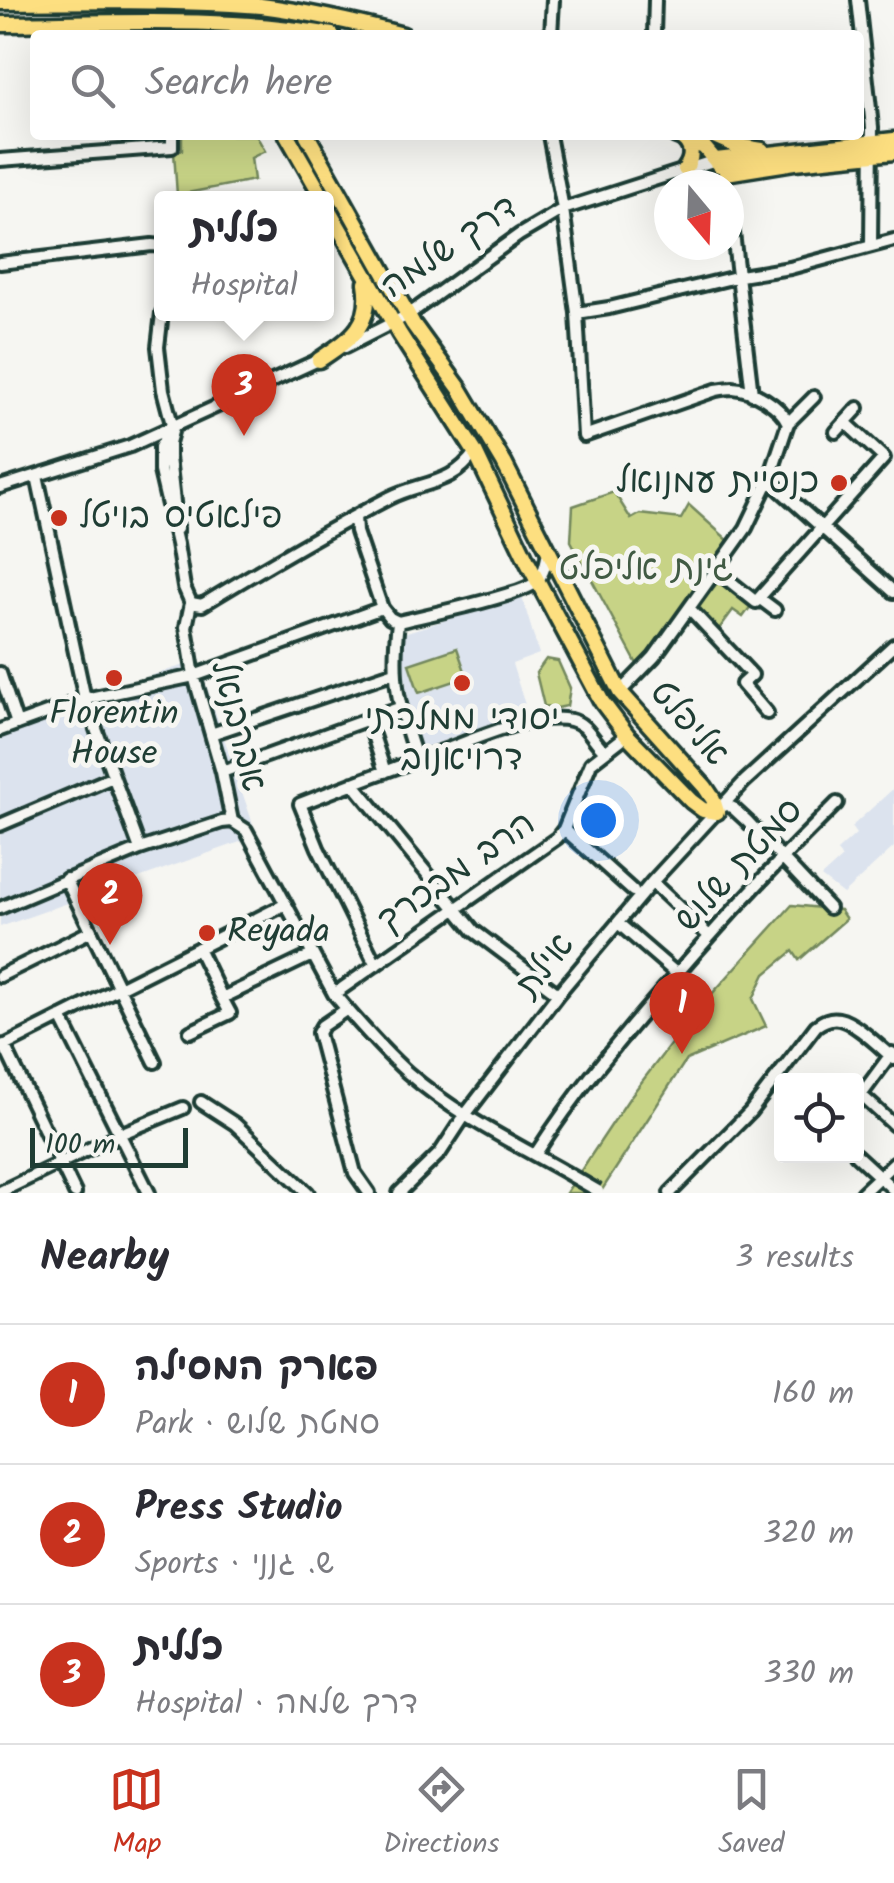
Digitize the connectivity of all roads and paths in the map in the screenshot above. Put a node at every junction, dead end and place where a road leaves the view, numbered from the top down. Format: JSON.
{"nodes":[{"id":1,"x":153,"y":0,"type":"edge"},
{"id":2,"x":553,"y":0,"type":"edge"},
{"id":3,"x":655,"y":0,"type":"edge"},
{"id":4,"x":858,"y":0,"type":"edge"},
{"id":5,"x":215,"y":1,"type":"edge"},
{"id":6,"x":0,"y":2,"type":"edge"},
{"id":7,"x":241,"y":2,"type":"edge"},
{"id":8,"x":0,"y":24,"type":"edge"},
{"id":9,"x":169,"y":29,"type":"edge"},
{"id":10,"x":228,"y":30,"type":"edge"},
{"id":11,"x":255,"y":30,"type":"edge"},
{"id":12,"x":381,"y":30,"type":"edge"},
{"id":13,"x":551,"y":30,"type":"edge"},
{"id":14,"x":654,"y":30,"type":"edge"},
{"id":15,"x":861,"y":30,"type":"edge"},
{"id":16,"x":864,"y":59,"type":"edge"},
{"id":17,"x":290,"y":140,"type":"edge"},
{"id":18,"x":311,"y":140,"type":"edge"},
{"id":19,"x":549,"y":140,"type":"edge"},
{"id":20,"x":682,"y":140,"type":"edge"},
{"id":21,"x":689,"y":140,"type":"edge"},
{"id":22,"x":715,"y":140,"type":"edge"},
{"id":23,"x":723,"y":140,"type":"edge"},
{"id":24,"x":894,"y":140,"type":"edge"},
{"id":25,"x":172,"y":141,"type":"edge"},
{"id":26,"x":873,"y":148,"type":"junction"},
{"id":27,"x":792,"y":152,"type":"junction"},
{"id":28,"x":894,"y":152,"type":"edge"},
{"id":29,"x":0,"y":160,"type":"edge"},
{"id":30,"x":685,"y":169,"type":"junction"},
{"id":31,"x":724,"y":169,"type":"edge"},
{"id":32,"x":318,"y":191,"type":"edge"},
{"id":33,"x":563,"y":210,"type":"junction"},
{"id":34,"x":334,"y":220,"type":"edge"},
{"id":35,"x":894,"y":240,"type":"edge"},
{"id":36,"x":154,"y":245,"type":"edge"},
{"id":37,"x":871,"y":246,"type":"junction"},
{"id":38,"x":738,"y":260,"type":"edge"},
{"id":39,"x":0,"y":263,"type":"edge"},
{"id":40,"x":364,"y":273,"type":"junction"},
{"id":41,"x":740,"y":276,"type":"junction"},
{"id":42,"x":577,"y":313,"type":"junction"},
{"id":43,"x":410,"y":319,"type":"junction"},
{"id":44,"x":161,"y":321,"type":"edge"},
{"id":45,"x":396,"y":328,"type":"junction"},
{"id":46,"x":318,"y":360,"type":"junction"},
{"id":47,"x":752,"y":394,"type":"junction"},
{"id":48,"x":814,"y":396,"type":"dead end"},
{"id":49,"x":858,"y":408,"type":"dead end"},
{"id":50,"x":845,"y":422,"type":"junction"},
{"id":51,"x":788,"y":423,"type":"junction"},
{"id":52,"x":172,"y":428,"type":"junction"},
{"id":53,"x":836,"y":432,"type":"dead end"},
{"id":54,"x":475,"y":452,"type":"junction"},
{"id":55,"x":38,"y":476,"type":"junction"},
{"id":56,"x":769,"y":480,"type":"junction"},
{"id":57,"x":0,"y":486,"type":"edge"},
{"id":58,"x":356,"y":516,"type":"junction"},
{"id":59,"x":823,"y":527,"type":"junction"},
{"id":60,"x":548,"y":552,"type":"junction"},
{"id":61,"x":722,"y":576,"type":"dead end"},
{"id":62,"x":537,"y":581,"type":"junction"},
{"id":63,"x":894,"y":592,"type":"edge"},
{"id":64,"x":759,"y":598,"type":"junction"},
{"id":65,"x":192,"y":603,"type":"junction"},
{"id":66,"x":382,"y":608,"type":"junction"},
{"id":67,"x":690,"y":608,"type":"junction"},
{"id":68,"x":775,"y":610,"type":"dead end"},
{"id":69,"x":398,"y":622,"type":"junction"},
{"id":70,"x":894,"y":646,"type":"edge"},
{"id":71,"x":395,"y":672,"type":"junction"},
{"id":72,"x":0,"y":673,"type":"edge"},
{"id":73,"x":194,"y":676,"type":"junction"},
{"id":74,"x":620,"y":692,"type":"junction"},
{"id":75,"x":85,"y":699,"type":"junction"},
{"id":76,"x":399,"y":708,"type":"junction"},
{"id":77,"x":767,"y":713,"type":"dead end"},
{"id":78,"x":368,"y":720,"type":"junction"},
{"id":79,"x":18,"y":724,"type":"junction"},
{"id":80,"x":0,"y":730,"type":"edge"},
{"id":81,"x":211,"y":734,"type":"junction"},
{"id":82,"x":626,"y":735,"type":"junction"},
{"id":83,"x":604,"y":750,"type":"junction"},
{"id":84,"x":417,"y":760,"type":"junction"},
{"id":85,"x":222,"y":772,"type":"junction"},
{"id":86,"x":385,"y":772,"type":"junction"},
{"id":87,"x":113,"y":778,"type":"junction"},
{"id":88,"x":354,"y":783,"type":"junction"},
{"id":89,"x":838,"y":804,"type":"dead end"},
{"id":90,"x":718,"y":805,"type":"junction"},
{"id":91,"x":232,"y":821,"type":"junction"},
{"id":92,"x":0,"y":825,"type":"edge"},
{"id":93,"x":564,"y":829,"type":"junction"},
{"id":94,"x":140,"y":849,"type":"junction"},
{"id":95,"x":782,"y":857,"type":"junction"},
{"id":96,"x":66,"y":879,"type":"junction"},
{"id":97,"x":652,"y":882,"type":"junction"},
{"id":98,"x":633,"y":891,"type":"dead end"},
{"id":99,"x":286,"y":904,"type":"junction"},
{"id":100,"x":0,"y":908,"type":"edge"},
{"id":101,"x":456,"y":908,"type":"junction"},
{"id":102,"x":829,"y":908,"type":"dead end"},
{"id":103,"x":618,"y":924,"type":"junction"},
{"id":104,"x":91,"y":930,"type":"junction"},
{"id":105,"x":709,"y":936,"type":"junction"},
{"id":106,"x":198,"y":948,"type":"junction"},
{"id":107,"x":312,"y":955,"type":"junction"},
{"id":108,"x":376,"y":964,"type":"junction"},
{"id":109,"x":677,"y":974,"type":"junction"},
{"id":110,"x":0,"y":976,"type":"edge"},
{"id":111,"x":119,"y":988,"type":"junction"},
{"id":112,"x":334,"y":994,"type":"junction"},
{"id":113,"x":558,"y":994,"type":"junction"},
{"id":114,"x":222,"y":998,"type":"junction"},
{"id":115,"x":347,"y":1009,"type":"junction"},
{"id":116,"x":62,"y":1017,"type":"junction"},
{"id":117,"x":190,"y":1032,"type":"dead end"},
{"id":118,"x":2,"y":1047,"type":"edge"},
{"id":119,"x":893,"y":1055,"type":"edge"},
{"id":120,"x":155,"y":1062,"type":"dead end"},
{"id":121,"x":864,"y":1087,"type":"edge"},
{"id":122,"x":864,"y":1098,"type":"edge"},
{"id":123,"x":201,"y":1102,"type":"dead end"},
{"id":124,"x":183,"y":1108,"type":"dead end"},
{"id":125,"x":465,"y":1115,"type":"junction"},
{"id":126,"x":894,"y":1125,"type":"edge"},
{"id":127,"x":120,"y":1134,"type":"junction"},
{"id":128,"x":535,"y":1155,"type":"junction"},
{"id":129,"x":864,"y":1162,"type":"edge"},
{"id":130,"x":894,"y":1162,"type":"edge"},
{"id":131,"x":60,"y":1163,"type":"junction"},
{"id":132,"x":0,"y":1177,"type":"edge"},
{"id":133,"x":880,"y":1177,"type":"junction"},
{"id":134,"x":894,"y":1190,"type":"edge"},
{"id":135,"x":5,"y":1192,"type":"edge"},
{"id":136,"x":600,"y":1192,"type":"edge"},
{"id":137,"x":75,"y":1193,"type":"edge"},
{"id":138,"x":149,"y":1193,"type":"edge"},
{"id":139,"x":308,"y":1193,"type":"edge"},
{"id":140,"x":369,"y":1193,"type":"edge"},
{"id":141,"x":399,"y":1193,"type":"edge"},
{"id":142,"x":670,"y":1193,"type":"edge"},
{"id":143,"x":862,"y":1193,"type":"edge"}],
"edges":[{"from":1,"to":5,"type":"main road"},
{"from":1,"to":6,"type":"main road"},
{"from":2,"to":13,"type":"street"},
{"from":3,"to":14,"type":"street"},
{"from":4,"to":15,"type":"street"},
{"from":5,"to":7,"type":"main road"},
{"from":5,"to":10,"type":"main road"},
{"from":7,"to":11,"type":"main road"},
{"from":7,"to":12,"type":"main road"},
{"from":8,"to":9,"type":"main road"},
{"from":9,"to":10,"type":"main road"},
{"from":16,"to":26,"type":"street"},
{"from":17,"to":32,"type":"main road"},
{"from":18,"to":43,"type":"main road","name":"אליפלט"},
{"from":19,"to":33,"type":"street"},
{"from":20,"to":30,"type":"main road"},
{"from":21,"to":31,"type":"main road"},
{"from":22,"to":31,"type":"main road"},
{"from":23,"to":27,"type":"main road"},
{"from":24,"to":26,"type":"main road","name":"דרך שלמה"},
{"from":25,"to":29,"type":"street"},
{"from":26,"to":27,"type":"main road","name":"דרך שלמה"},
{"from":26,"to":28,"type":"main road","name":"דרך שלמה"},
{"from":26,"to":31,"type":"main road","name":"דרך שלמה"},
{"from":26,"to":37,"type":"street"},
{"from":27,"to":31,"type":"main road","name":"דרך שלמה"},
{"from":30,"to":31,"type":"street","name":"דרך שלמה"},
{"from":30,"to":33,"type":"street","name":"דרך שלמה"},
{"from":33,"to":42,"type":"street"},
{"from":33,"to":43,"type":"street","name":"דרך שלמה"},
{"from":34,"to":40,"type":"main road","name":"אליפלט"},
{"from":35,"to":37,"type":"street"},
{"from":36,"to":39,"type":"street"},
{"from":37,"to":41,"type":"street"},
{"from":38,"to":41,"type":"street"},
{"from":40,"to":45,"type":"main road","name":"אליפלט"},
{"from":40,"to":46,"type":"main road"},
{"from":41,"to":42,"type":"street"},
{"from":41,"to":47,"type":"street"},
{"from":42,"to":47,"type":"street"},
{"from":43,"to":45,"type":"street","name":"דרך שלמה"},
{"from":43,"to":60,"type":"main road","name":"אליפלט"},
{"from":44,"to":52,"type":"street","name":"אברבנאל"},
{"from":45,"to":46,"type":"street","name":"דרך שלמה"},
{"from":45,"to":54,"type":"main road","name":"אליפלט"},
{"from":46,"to":52,"type":"street","name":"דרך שלמה"},
{"from":47,"to":51,"type":"street"},
{"from":48,"to":51,"type":"street"},
{"from":49,"to":50,"type":"street"},
{"from":50,"to":53,"type":"street"},
{"from":50,"to":59,"type":"street"},
{"from":51,"to":56,"type":"street"},
{"from":52,"to":55,"type":"street","name":"דרך שלמה"},
{"from":52,"to":65,"type":"street","name":"אברבנאל"},
{"from":54,"to":58,"type":"street"},
{"from":54,"to":62,"type":"main road","name":"אליפלט"},
{"from":55,"to":57,"type":"street","name":"דרך שלמה"},
{"from":55,"to":75,"type":"street"},
{"from":56,"to":59,"type":"street"},
{"from":56,"to":67,"type":"street"},
{"from":58,"to":65,"type":"street"},
{"from":58,"to":66,"type":"street"},
{"from":59,"to":63,"type":"street"},
{"from":59,"to":64,"type":"street"},
{"from":60,"to":62,"type":"street"},
{"from":60,"to":74,"type":"main road","name":"אליפלט"},
{"from":61,"to":64,"type":"street"},
{"from":62,"to":69,"type":"street"},
{"from":62,"to":82,"type":"main road","name":"אליפלט"},
{"from":64,"to":68,"type":"street"},
{"from":65,"to":73,"type":"street","name":"אברבנאל"},
{"from":66,"to":69,"type":"street"},
{"from":66,"to":73,"type":"street"},
{"from":67,"to":74,"type":"street"},
{"from":67,"to":77,"type":"street"},
{"from":69,"to":71,"type":"street"},
{"from":70,"to":90,"type":"street","name":"אילת"},
{"from":71,"to":76,"type":"street"},
{"from":71,"to":81,"type":"street"},
{"from":72,"to":79,"type":"street"},
{"from":73,"to":75,"type":"street"},
{"from":73,"to":81,"type":"street","name":"אברבנאל"},
{"from":74,"to":90,"type":"main road","name":"אליפלט"},
{"from":75,"to":79,"type":"street"},
{"from":75,"to":87,"type":"street"},
{"from":76,"to":78,"type":"street"},
{"from":76,"to":84,"type":"street"},
{"from":78,"to":85,"type":"street"},
{"from":78,"to":86,"type":"street"},
{"from":79,"to":80,"type":"street"},
{"from":81,"to":85,"type":"street","name":"אברבנאל"},
{"from":82,"to":83,"type":"street","name":"הרב מבכרך"},
{"from":82,"to":90,"type":"main road","name":"אליפלט"},
{"from":83,"to":84,"type":"street"},
{"from":83,"to":93,"type":"street","name":"הרב מבכרך"},
{"from":84,"to":86,"type":"street"},
{"from":85,"to":91,"type":"street","name":"אברבנאל"},
{"from":86,"to":88,"type":"street"},
{"from":87,"to":92,"type":"street"},
{"from":87,"to":94,"type":"street"},
{"from":88,"to":101,"type":"street"},
{"from":88,"to":108,"type":"street"},
{"from":89,"to":95,"type":"street","name":"סמטת שלוש"},
{"from":90,"to":95,"type":"street","name":"אליפלט"},
{"from":90,"to":97,"type":"street","name":"אילת"},
{"from":91,"to":94,"type":"street"},
{"from":91,"to":99,"type":"street","name":"אברבנאל"},
{"from":93,"to":98,"type":"street"},
{"from":93,"to":101,"type":"street","name":"הרב מבכרך"},
{"from":94,"to":96,"type":"street"},
{"from":95,"to":102,"type":"street","name":"אליפלט"},
{"from":95,"to":105,"type":"street","name":"סמטת שלוש"},
{"from":96,"to":100,"type":"street"},
{"from":96,"to":104,"type":"street"},
{"from":97,"to":103,"type":"street","name":"אילת"},
{"from":97,"to":105,"type":"street"},
{"from":99,"to":106,"type":"street"},
{"from":99,"to":107,"type":"street","name":"אברבנאל"},
{"from":101,"to":108,"type":"street","name":"הרב מבכרך"},
{"from":101,"to":113,"type":"street"},
{"from":103,"to":109,"type":"street"},
{"from":103,"to":113,"type":"street","name":"אילת"},
{"from":104,"to":110,"type":"street"},
{"from":104,"to":111,"type":"street"},
{"from":105,"to":109,"type":"street","name":"סמטת שלוש"},
{"from":106,"to":111,"type":"street"},
{"from":106,"to":114,"type":"street"},
{"from":107,"to":112,"type":"street","name":"אברבנאל"},
{"from":107,"to":114,"type":"street"},
{"from":108,"to":112,"type":"street","name":"הרב מבכרך"},
{"from":109,"to":128,"type":"street","name":"סמטת שלוש"},
{"from":111,"to":116,"type":"street"},
{"from":111,"to":120,"type":"street"},
{"from":112,"to":115,"type":"street","name":"אברבנאל"},
{"from":113,"to":125,"type":"street","name":"אילת"},
{"from":114,"to":117,"type":"street"},
{"from":115,"to":125,"type":"street","name":"אברבנאל"},
{"from":115,"to":140,"type":"street"},
{"from":116,"to":118,"type":"street"},
{"from":116,"to":127,"type":"street"},
{"from":118,"to":131,"type":"street"},
{"from":119,"to":121,"type":"street"},
{"from":119,"to":142,"type":"street"},
{"from":122,"to":126,"type":"street"},
{"from":123,"to":139,"type":"street"},
{"from":124,"to":127,"type":"street"},
{"from":125,"to":128,"type":"street","name":"אברבנאל"},
{"from":125,"to":141,"type":"street","name":"אילת"},
{"from":127,"to":131,"type":"street"},
{"from":127,"to":138,"type":"street"},
{"from":128,"to":136,"type":"street","name":"אברבנאל","bridge":true},
{"from":129,"to":133,"type":"street"},
{"from":130,"to":133,"type":"street"},
{"from":131,"to":135,"type":"street"},
{"from":131,"to":137,"type":"street"},
{"from":132,"to":135,"type":"street"},
{"from":133,"to":134,"type":"street"},
{"from":133,"to":143,"type":"street"}]}
